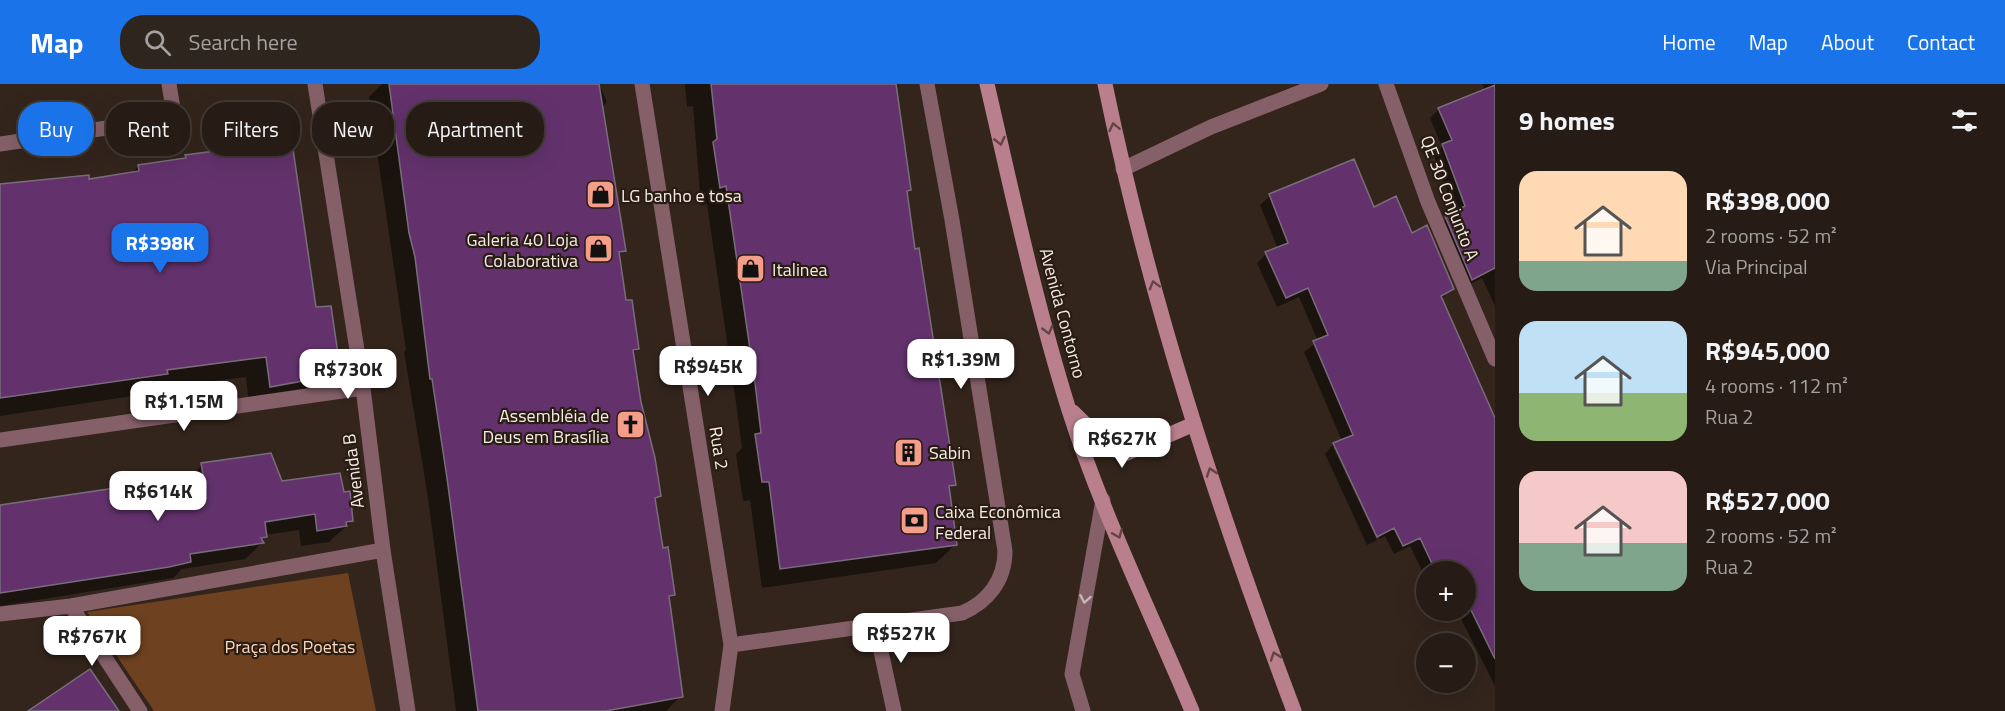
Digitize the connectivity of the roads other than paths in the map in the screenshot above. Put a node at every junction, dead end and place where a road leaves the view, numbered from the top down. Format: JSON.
{"nodes":[{"id":1,"x":169,"y":84,"type":"edge"},
{"id":2,"x":315,"y":84,"type":"edge"},
{"id":3,"x":642,"y":84,"type":"edge"},
{"id":4,"x":927,"y":84,"type":"edge"},
{"id":5,"x":987,"y":84,"type":"edge"},
{"id":6,"x":1105,"y":84,"type":"edge"},
{"id":7,"x":1321,"y":84,"type":"edge"},
{"id":8,"x":1386,"y":84,"type":"edge"},
{"id":9,"x":0,"y":144,"type":"edge"},
{"id":10,"x":1123,"y":170,"type":"junction"},
{"id":11,"x":1495,"y":359,"type":"edge"},
{"id":12,"x":363,"y":388,"type":"junction"},
{"id":13,"x":1069,"y":408,"type":"junction"},
{"id":14,"x":1194,"y":424,"type":"junction"},
{"id":15,"x":0,"y":440,"type":"edge"},
{"id":16,"x":1103,"y":500,"type":"junction"},
{"id":17,"x":383,"y":550,"type":"junction"},
{"id":18,"x":71,"y":606,"type":"junction"},
{"id":19,"x":0,"y":614,"type":"edge"},
{"id":20,"x":875,"y":624,"type":"junction"},
{"id":21,"x":731,"y":645,"type":"junction"},
{"id":22,"x":140,"y":711,"type":"edge"},
{"id":23,"x":408,"y":711,"type":"edge"},
{"id":24,"x":722,"y":711,"type":"edge"},
{"id":25,"x":894,"y":711,"type":"edge"},
{"id":26,"x":1083,"y":711,"type":"edge"},
{"id":27,"x":1192,"y":711,"type":"edge"},
{"id":28,"x":1294,"y":711,"type":"edge"}],
"edges":[{"from":1,"to":9,"type":"street"},
{"from":2,"to":12,"type":"street","name":"Avenida B"},
{"from":3,"to":21,"type":"street","name":"Rua 2"},
{"from":4,"to":20,"type":"street"},
{"from":5,"to":13,"type":"main road","name":"Avenida Contorno","one_way":true},
{"from":10,"to":6,"type":"main road","one_way":true},
{"from":7,"to":10,"type":"street"},
{"from":8,"to":11,"type":"street","name":"QE 30 Conjunto A"},
{"from":14,"to":10,"type":"main road","one_way":true},
{"from":12,"to":15,"type":"street"},
{"from":12,"to":17,"type":"street","name":"Avenida B"},
{"from":13,"to":14,"type":"main road"},
{"from":13,"to":16,"type":"main road","name":"Avenida Contorno"},
{"from":28,"to":14,"type":"main road","one_way":true},
{"from":16,"to":26,"type":"street","one_way":true},
{"from":16,"to":27,"type":"main road","name":"Avenida Contorno","one_way":true},
{"from":17,"to":18,"type":"street"},
{"from":17,"to":23,"type":"street","name":"Avenida B"},
{"from":18,"to":19,"type":"street"},
{"from":18,"to":22,"type":"street"},
{"from":20,"to":21,"type":"street"},
{"from":20,"to":25,"type":"street"},
{"from":21,"to":24,"type":"street","name":"Rua 2"}]}
